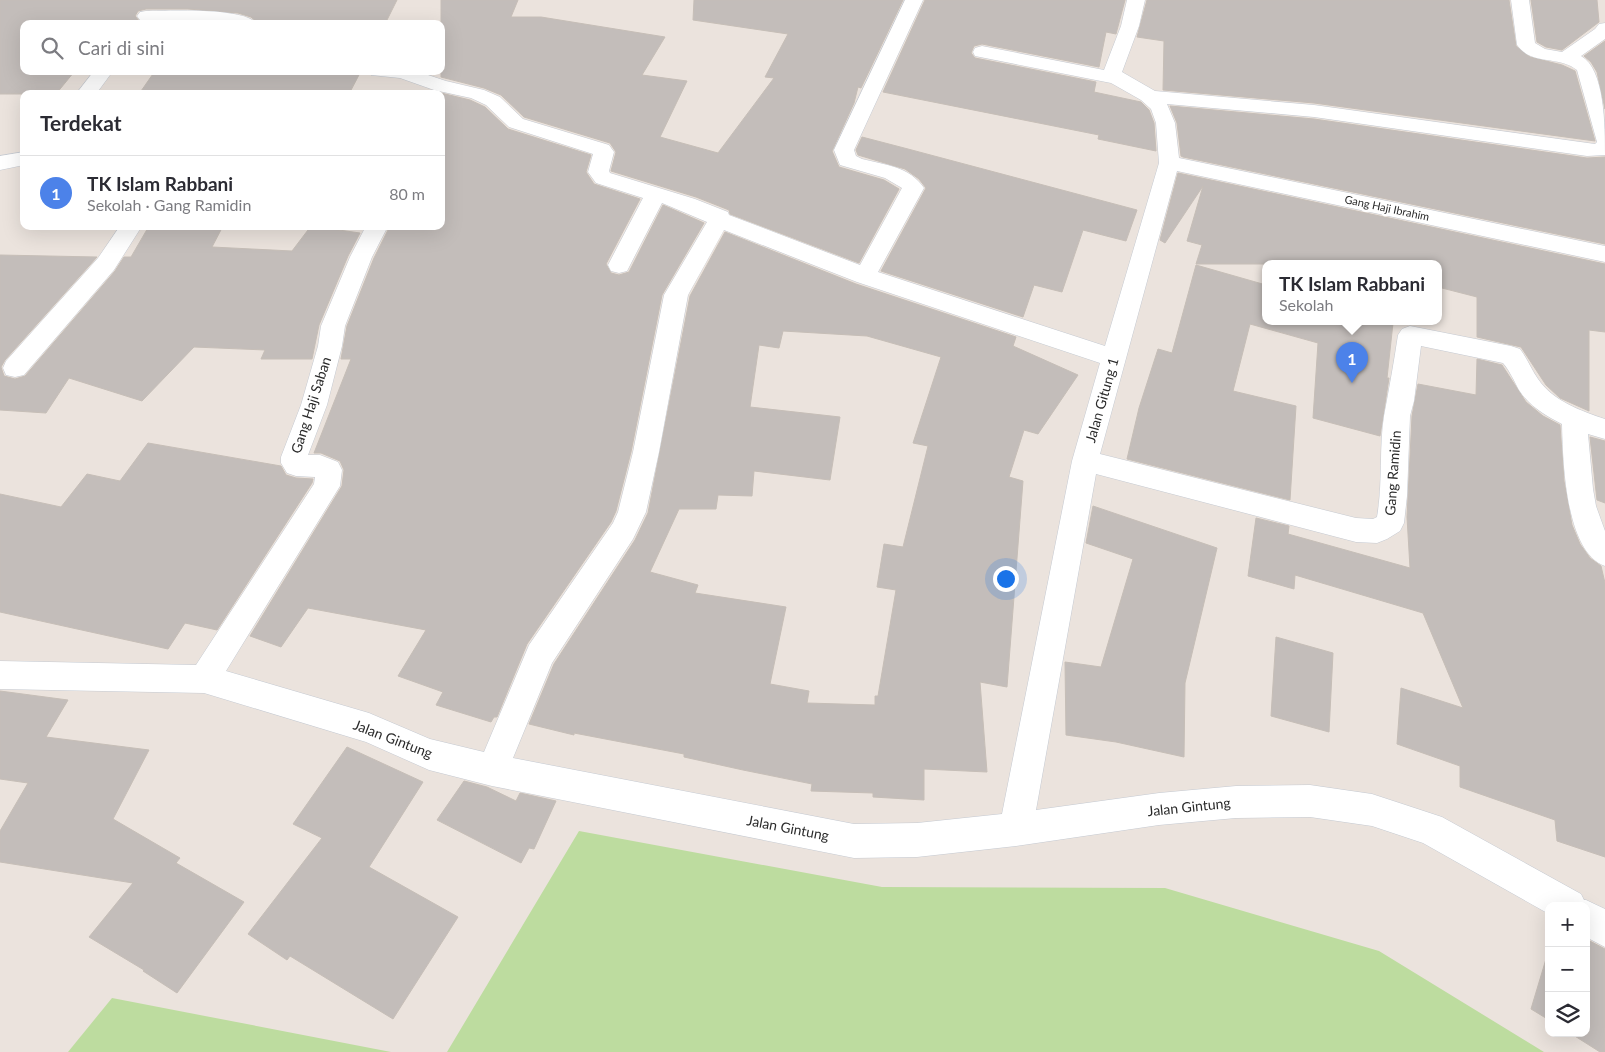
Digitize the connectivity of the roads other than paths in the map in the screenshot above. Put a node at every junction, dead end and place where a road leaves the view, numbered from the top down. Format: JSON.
{"nodes":[{"id":1,"x":154,"y":0,"type":"edge"},
{"id":2,"x":914,"y":0,"type":"edge"},
{"id":3,"x":1136,"y":0,"type":"edge"},
{"id":4,"x":1520,"y":0,"type":"edge"},
{"id":5,"x":143,"y":20,"type":"edge"},
{"id":6,"x":239,"y":20,"type":"edge"},
{"id":7,"x":1604,"y":31,"type":"edge"},
{"id":8,"x":982,"y":52,"type":"dead end"},
{"id":9,"x":1567,"y":58,"type":"junction"},
{"id":10,"x":101,"y":75,"type":"edge"},
{"id":11,"x":408,"y":75,"type":"edge"},
{"id":12,"x":1117,"y":78,"type":"junction"},
{"id":13,"x":89,"y":90,"type":"edge"},
{"id":14,"x":1150,"y":97,"type":"junction"},
{"id":15,"x":1605,"y":138,"type":"edge"},
{"id":16,"x":1605,"y":146,"type":"edge"},
{"id":17,"x":20,"y":159,"type":"edge"},
{"id":18,"x":0,"y":163,"type":"edge"},
{"id":19,"x":1169,"y":163,"type":"junction"},
{"id":20,"x":656,"y":194,"type":"junction"},
{"id":21,"x":720,"y":217,"type":"junction"},
{"id":22,"x":128,"y":230,"type":"edge"},
{"id":23,"x":375,"y":230,"type":"edge"},
{"id":24,"x":1605,"y":254,"type":"edge"},
{"id":25,"x":619,"y":265,"type":"dead end"},
{"id":26,"x":865,"y":276,"type":"junction"},
{"id":27,"x":1114,"y":358,"type":"junction"},
{"id":28,"x":15,"y":368,"type":"dead end"},
{"id":29,"x":1575,"y":419,"type":"junction"},
{"id":30,"x":1605,"y":429,"type":"edge"},
{"id":31,"x":1085,"y":461,"type":"junction"},
{"id":32,"x":1605,"y":554,"type":"edge"},
{"id":33,"x":0,"y":675,"type":"edge"},
{"id":34,"x":204,"y":679,"type":"junction"},
{"id":35,"x":492,"y":770,"type":"junction"},
{"id":36,"x":1016,"y":829,"type":"junction"},
{"id":37,"x":1562,"y":902,"type":"edge"},
{"id":38,"x":1590,"y":920,"type":"edge"},
{"id":39,"x":1605,"y":929,"type":"edge"}],
"edges":[{"from":1,"to":5,"type":"street"},
{"from":2,"to":26,"type":"street"},
{"from":3,"to":12,"type":"street"},
{"from":4,"to":9,"type":"street"},
{"from":5,"to":6,"type":"street"},
{"from":7,"to":9,"type":"street"},
{"from":8,"to":12,"type":"street","name":"Jalan Gitung 1"},
{"from":9,"to":15,"type":"street"},
{"from":10,"to":13,"type":"street"},
{"from":11,"to":20,"type":"street"},
{"from":12,"to":14,"type":"street","name":"Jalan Gitung 1"},
{"from":14,"to":16,"type":"street"},
{"from":14,"to":19,"type":"street","name":"Jalan Gitung 1"},
{"from":17,"to":18,"type":"street"},
{"from":19,"to":24,"type":"street","name":"Gang Haji Ibrahim"},
{"from":19,"to":27,"type":"street","name":"Jalan Gitung 1"},
{"from":20,"to":21,"type":"street"},
{"from":20,"to":25,"type":"street"},
{"from":21,"to":26,"type":"street"},
{"from":21,"to":35,"type":"street"},
{"from":22,"to":28,"type":"street"},
{"from":23,"to":34,"type":"street","name":"Gang Haji Saban"},
{"from":26,"to":27,"type":"street"},
{"from":27,"to":31,"type":"street","name":"Jalan Gitung 1"},
{"from":29,"to":30,"type":"street","name":"Gang Ramidin"},
{"from":29,"to":31,"type":"street","name":"Gang Ramidin"},
{"from":29,"to":32,"type":"street"},
{"from":31,"to":36,"type":"street","name":"Jalan Gitung 1"},
{"from":33,"to":34,"type":"street","name":"Jalan Gintung"},
{"from":34,"to":35,"type":"street","name":"Jalan Gintung"},
{"from":35,"to":36,"type":"street","name":"Jalan Gintung"},
{"from":36,"to":37,"type":"street","name":"Jalan Gintung"},
{"from":38,"to":39,"type":"street"}]}
